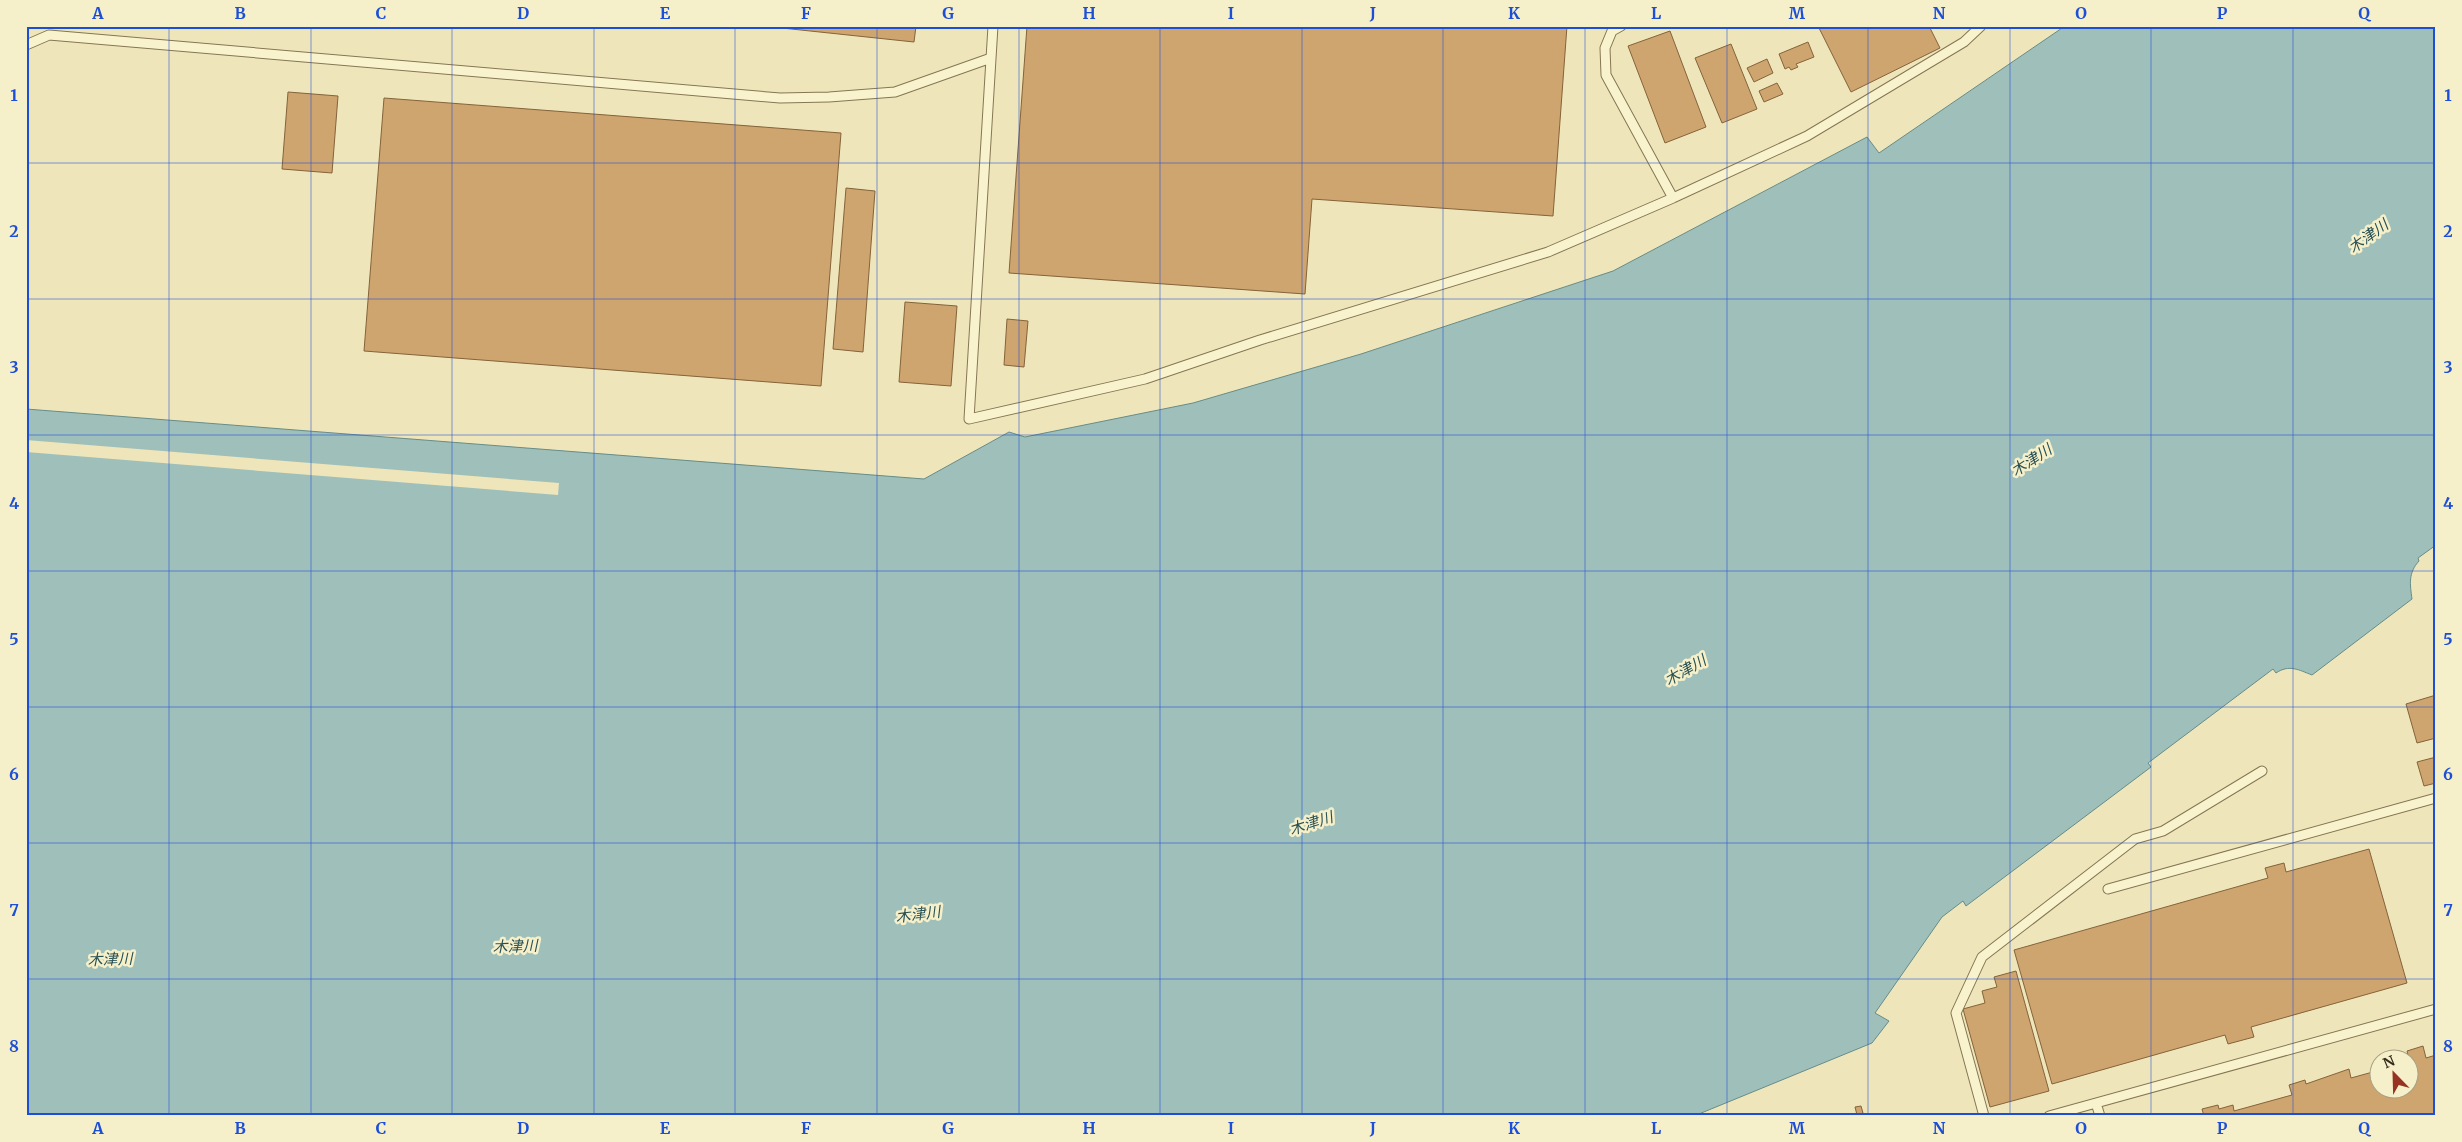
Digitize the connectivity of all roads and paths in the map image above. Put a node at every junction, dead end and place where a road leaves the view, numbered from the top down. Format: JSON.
{"nodes":[{"id":1,"x":993,"y":26,"type":"edge"},
{"id":2,"x":1621,"y":26,"type":"edge"},
{"id":3,"x":1981,"y":26,"type":"edge"},
{"id":4,"x":26,"y":45,"type":"edge"},
{"id":5,"x":991,"y":58,"type":"junction"},
{"id":6,"x":1673,"y":198,"type":"junction"},
{"id":7,"x":2262,"y":771,"type":"dead end"},
{"id":8,"x":2436,"y":798,"type":"edge"},
{"id":9,"x":2108,"y":889,"type":"dead end"},
{"id":10,"x":2436,"y":1009,"type":"edge"},
{"id":11,"x":2096,"y":1103,"type":"junction"},
{"id":12,"x":1984,"y":1116,"type":"edge"},
{"id":13,"x":2049,"y":1116,"type":"edge"},
{"id":14,"x":2100,"y":1116,"type":"edge"}],
"edges":[{"from":1,"to":5,"type":"lane"},
{"from":2,"to":6,"type":"lane"},
{"from":3,"to":6,"type":"lane"},
{"from":4,"to":5,"type":"lane"},
{"from":5,"to":6,"type":"lane"},
{"from":7,"to":12,"type":"lane"},
{"from":8,"to":9,"type":"lane"},
{"from":10,"to":11,"type":"lane"},
{"from":11,"to":13,"type":"lane"},
{"from":11,"to":14,"type":"lane"}]}
